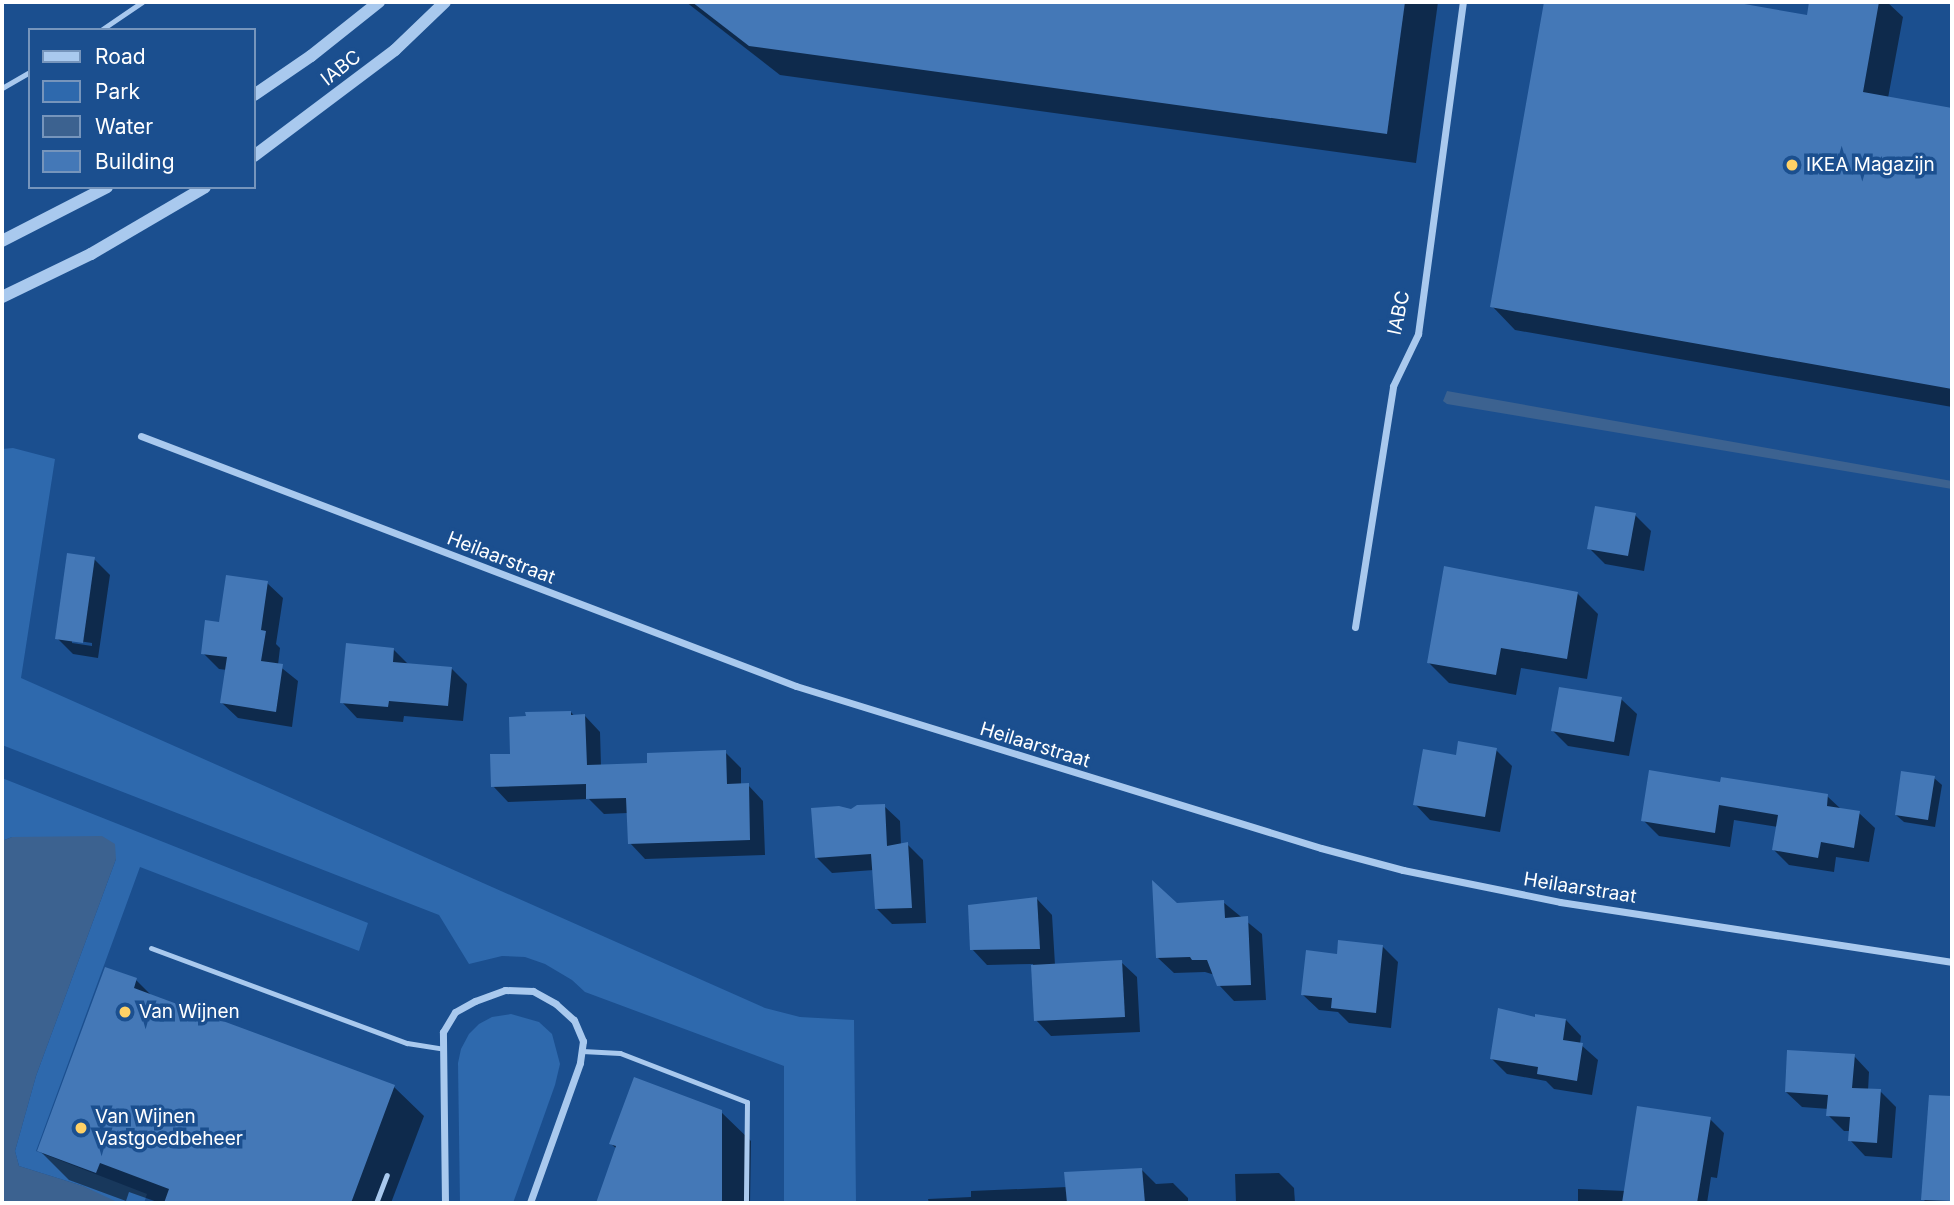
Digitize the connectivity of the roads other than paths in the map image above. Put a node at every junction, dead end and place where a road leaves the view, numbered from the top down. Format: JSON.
{"nodes":[{"id":1,"x":142,"y":2,"type":"edge"},
{"id":2,"x":379,"y":2,"type":"edge"},
{"id":3,"x":445,"y":2,"type":"edge"},
{"id":4,"x":1463,"y":2,"type":"edge"},
{"id":5,"x":104,"y":28,"type":"edge"},
{"id":6,"x":28,"y":73,"type":"edge"},
{"id":7,"x":2,"y":88,"type":"edge"},
{"id":8,"x":256,"y":94,"type":"edge"},
{"id":9,"x":256,"y":155,"type":"edge"},
{"id":10,"x":103,"y":189,"type":"edge"},
{"id":11,"x":202,"y":189,"type":"edge"},
{"id":12,"x":2,"y":241,"type":"edge"},
{"id":13,"x":2,"y":296,"type":"edge"},
{"id":14,"x":141,"y":436,"type":"dead end"},
{"id":15,"x":1355,"y":627,"type":"dead end"},
{"id":16,"x":151,"y":948,"type":"dead end"},
{"id":17,"x":1952,"y":962,"type":"edge"},
{"id":18,"x":443,"y":1049,"type":"junction"},
{"id":19,"x":582,"y":1051,"type":"junction"},
{"id":20,"x":387,"y":1175,"type":"dead end"},
{"id":21,"x":376,"y":1203,"type":"edge"},
{"id":22,"x":444,"y":1203,"type":"edge"},
{"id":23,"x":530,"y":1203,"type":"edge"},
{"id":24,"x":746,"y":1203,"type":"edge"}],
"edges":[{"from":1,"to":5,"type":"lane"},
{"from":2,"to":8,"type":"street","name":"IABC"},
{"from":3,"to":9,"type":"street","name":"IABC"},
{"from":4,"to":15,"type":"street","name":"IABC"},
{"from":6,"to":7,"type":"lane"},
{"from":10,"to":12,"type":"street"},
{"from":11,"to":13,"type":"street"},
{"from":14,"to":17,"type":"street","name":"Heilaarstraat"},
{"from":16,"to":18,"type":"lane"},
{"from":18,"to":19,"type":"street"},
{"from":18,"to":22,"type":"street"},
{"from":19,"to":23,"type":"street"},
{"from":19,"to":24,"type":"lane"},
{"from":20,"to":21,"type":"lane"}]}
